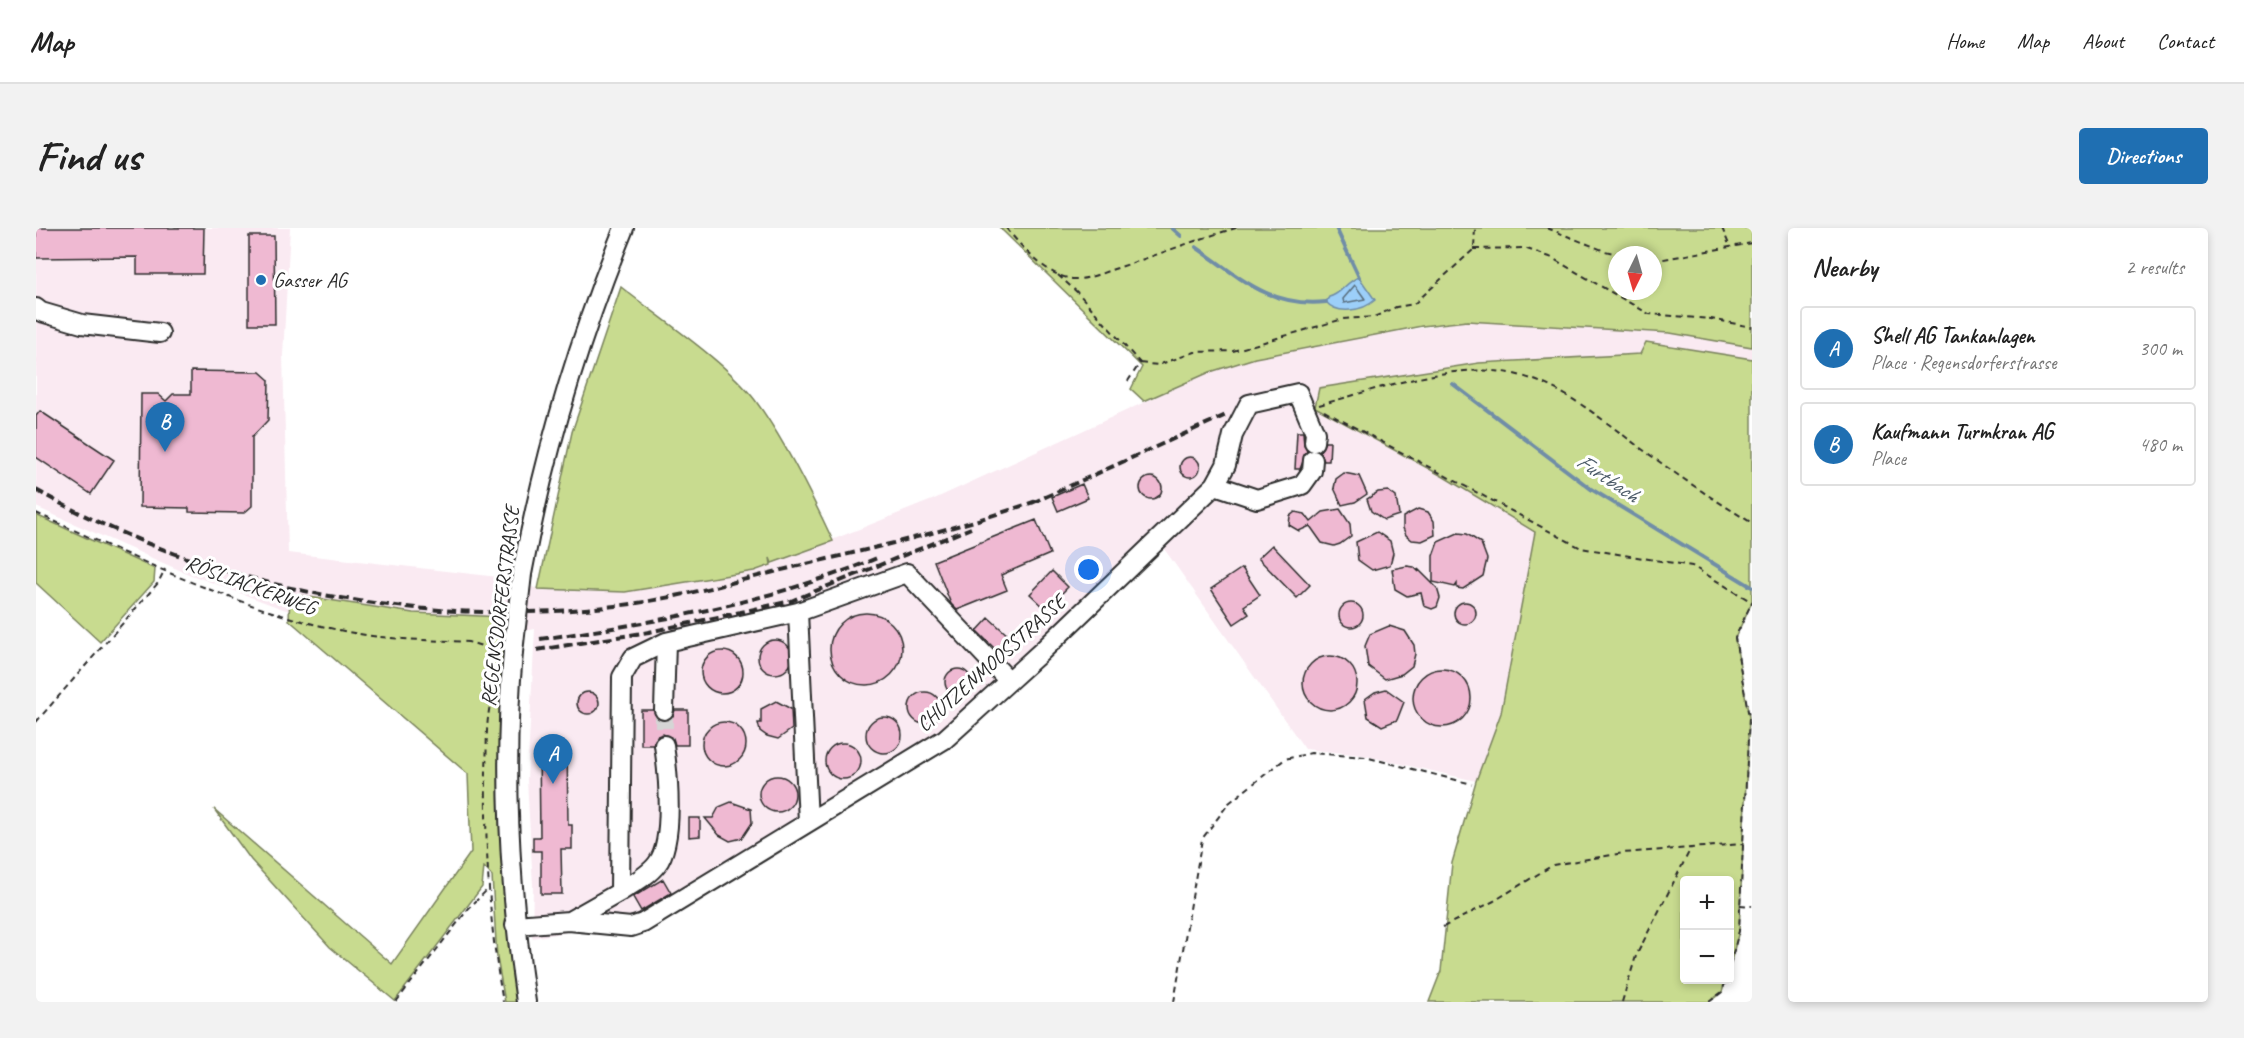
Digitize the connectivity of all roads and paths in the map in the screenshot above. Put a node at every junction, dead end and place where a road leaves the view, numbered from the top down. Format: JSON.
{"nodes":[{"id":1,"x":624,"y":228,"type":"edge"},
{"id":2,"x":1006,"y":228,"type":"edge"},
{"id":3,"x":1236,"y":228,"type":"edge"},
{"id":4,"x":1475,"y":228,"type":"edge"},
{"id":5,"x":1547,"y":228,"type":"edge"},
{"id":6,"x":1722,"y":228,"type":"edge"},
{"id":7,"x":1752,"y":243,"type":"edge"},
{"id":8,"x":1731,"y":247,"type":"junction"},
{"id":9,"x":1474,"y":249,"type":"junction"},
{"id":10,"x":1608,"y":251,"type":"edge"},
{"id":11,"x":1662,"y":259,"type":"edge"},
{"id":12,"x":1055,"y":273,"type":"junction"},
{"id":13,"x":36,"y":308,"type":"edge"},
{"id":14,"x":1752,"y":327,"type":"edge"},
{"id":15,"x":160,"y":333,"type":"dead end"},
{"id":16,"x":1140,"y":363,"type":"junction"},
{"id":17,"x":1128,"y":381,"type":"dead end"},
{"id":18,"x":1215,"y":485,"type":"junction"},
{"id":19,"x":36,"y":513,"type":"edge"},
{"id":20,"x":1752,"y":523,"type":"edge"},
{"id":21,"x":165,"y":569,"type":"junction"},
{"id":22,"x":1752,"y":602,"type":"edge"},
{"id":23,"x":798,"y":612,"type":"junction"},
{"id":24,"x":666,"y":642,"type":"junction"},
{"id":25,"x":1009,"y":681,"type":"junction"},
{"id":26,"x":664,"y":710,"type":"tunnel mouth"},
{"id":27,"x":36,"y":722,"type":"edge"},
{"id":28,"x":664,"y":745,"type":"tunnel mouth"},
{"id":29,"x":1472,"y":784,"type":"dead end"},
{"id":30,"x":808,"y":822,"type":"junction"},
{"id":31,"x":1743,"y":844,"type":"junction"},
{"id":32,"x":1691,"y":848,"type":"junction"},
{"id":33,"x":489,"y":888,"type":"junction"},
{"id":34,"x":620,"y":892,"type":"junction"},
{"id":35,"x":1740,"y":905,"type":"junction"},
{"id":36,"x":1752,"y":906,"type":"edge"},
{"id":37,"x":569,"y":921,"type":"junction"},
{"id":38,"x":515,"y":925,"type":"junction"},
{"id":39,"x":1443,"y":927,"type":"dead end"},
{"id":40,"x":1734,"y":950,"type":"edge"},
{"id":41,"x":1725,"y":984,"type":"edge"},
{"id":42,"x":396,"y":1002,"type":"edge"},
{"id":43,"x":503,"y":1002,"type":"edge"},
{"id":44,"x":526,"y":1002,"type":"edge"},
{"id":45,"x":1174,"y":1002,"type":"edge"},
{"id":46,"x":1622,"y":1002,"type":"edge"},
{"id":47,"x":1709,"y":1002,"type":"edge"}],
"edges":[{"from":1,"to":38,"type":"street","name":"REGENSDORFERSTRASSE","bridge":true},
{"from":2,"to":12,"type":"path"},
{"from":3,"to":12,"type":"path"},
{"from":4,"to":9,"type":"path"},
{"from":5,"to":10,"type":"path"},
{"from":6,"to":8,"type":"path"},
{"from":7,"to":8,"type":"path"},
{"from":8,"to":11,"type":"path"},
{"from":9,"to":14,"type":"path"},
{"from":9,"to":16,"type":"path"},
{"from":12,"to":16,"type":"path"},
{"from":13,"to":15,"type":"street"},
{"from":16,"to":17,"type":"path"},
{"from":18,"to":18,"type":"street","name":"CHUTZENMOOSSTRASSE"},
{"from":18,"to":25,"type":"street","name":"CHUTZENMOOSSTRASSE"},
{"from":19,"to":21,"type":"path","name":"RÖSLIACKERWEG"},
{"from":20,"to":22,"type":"path"},
{"from":21,"to":27,"type":"path"},
{"from":21,"to":33,"type":"path","name":"RÖSLIACKERWEG"},
{"from":22,"to":31,"type":"path"},
{"from":23,"to":24,"type":"street"},
{"from":23,"to":25,"type":"street"},
{"from":23,"to":30,"type":"street"},
{"from":24,"to":26,"type":"street"},
{"from":24,"to":34,"type":"street"},
{"from":25,"to":30,"type":"street","name":"CHUTZENMOOSSTRASSE"},
{"from":28,"to":34,"type":"street"},
{"from":29,"to":45,"type":"path"},
{"from":30,"to":37,"type":"street","name":"CHUTZENMOOSSTRASSE"},
{"from":31,"to":32,"type":"path"},
{"from":31,"to":35,"type":"path"},
{"from":32,"to":39,"type":"path"},
{"from":32,"to":46,"type":"path"},
{"from":33,"to":42,"type":"path"},
{"from":33,"to":43,"type":"path"},
{"from":34,"to":37,"type":"street"},
{"from":35,"to":36,"type":"path"},
{"from":35,"to":40,"type":"path"},
{"from":37,"to":38,"type":"street","name":"CHUTZENMOOSSTRASSE"},
{"from":38,"to":44,"type":"street","name":"REGENSDORFERSTRASSE"},
{"from":41,"to":47,"type":"path"}]}
